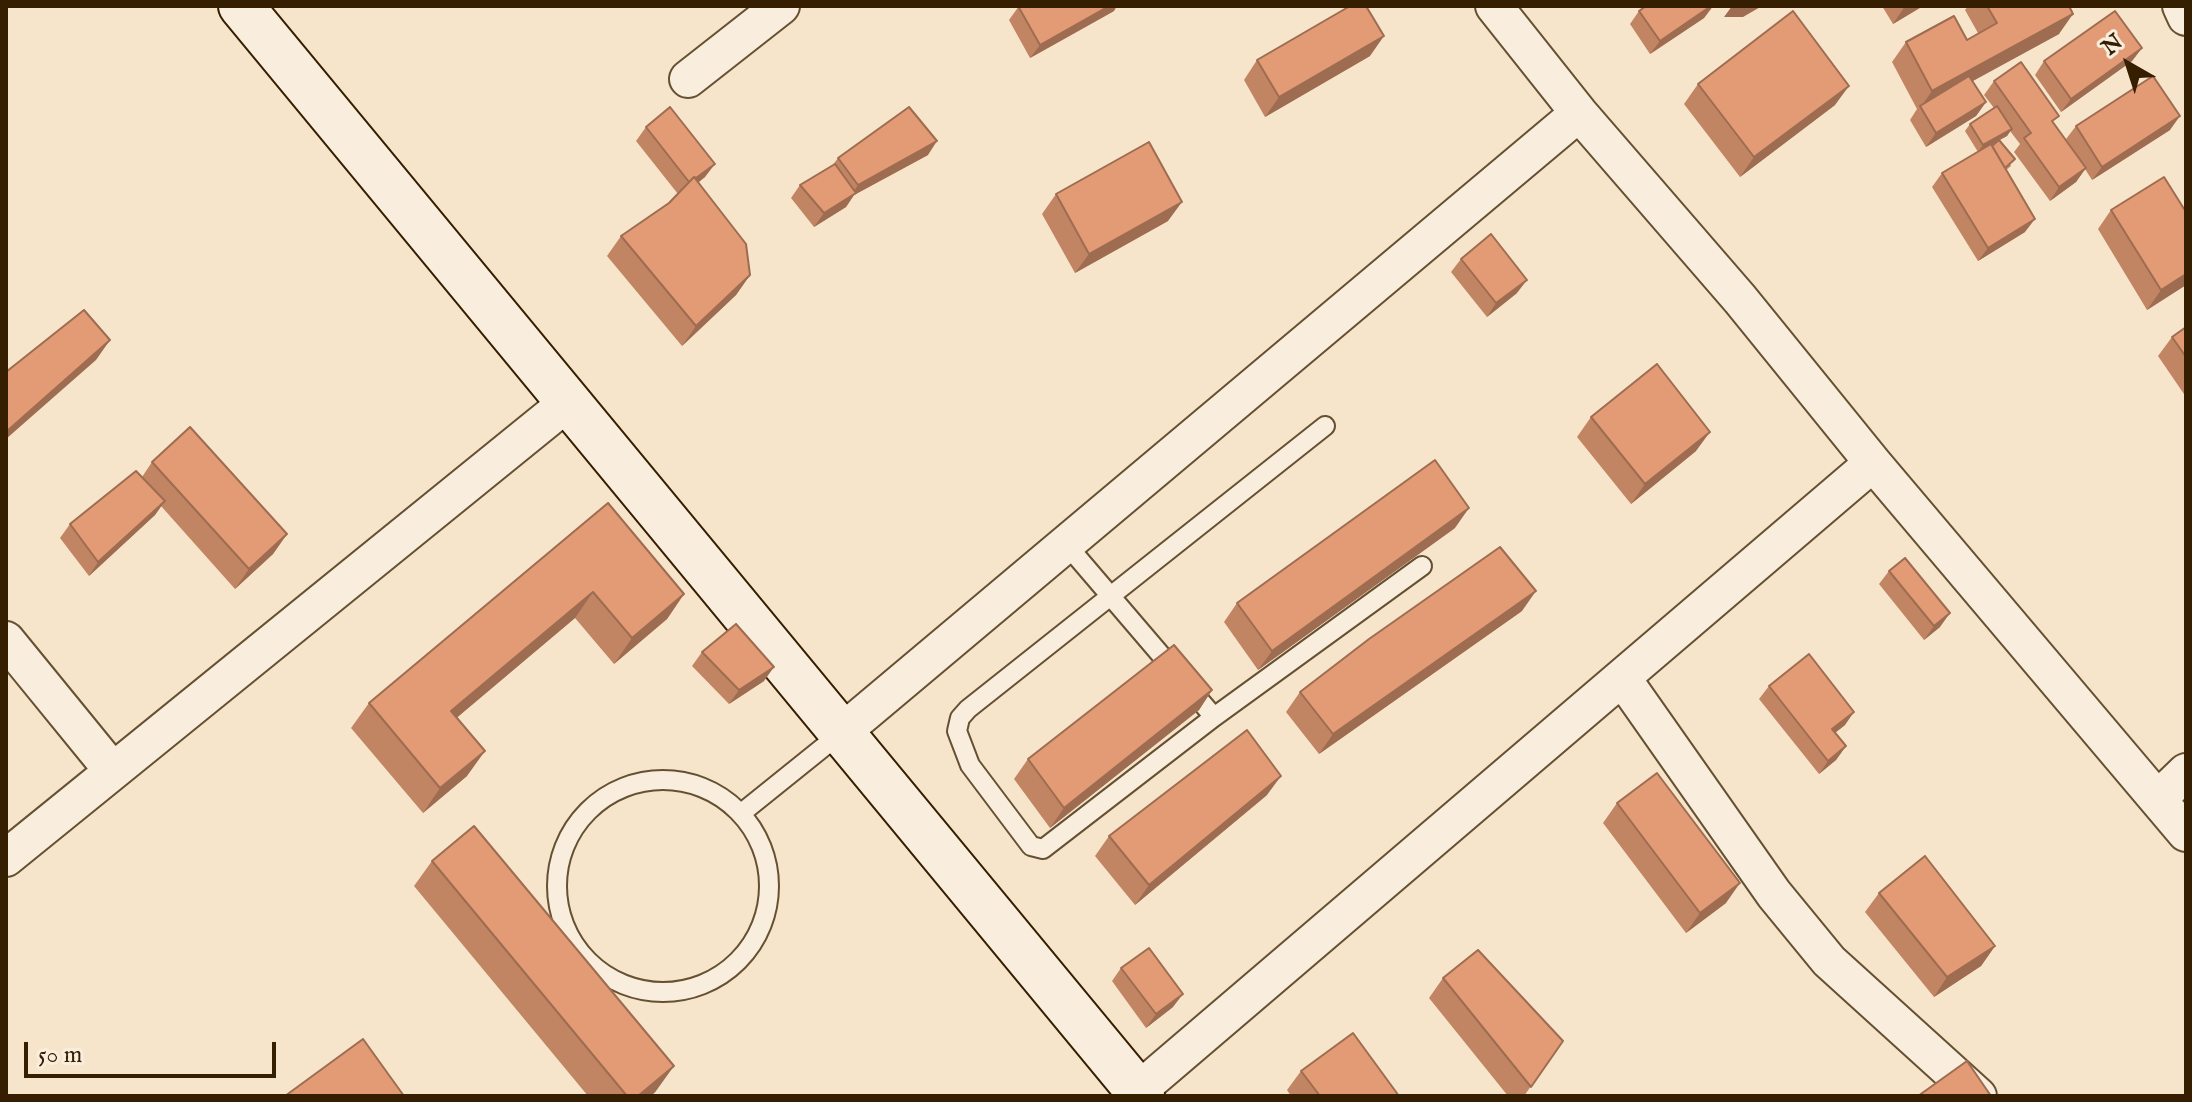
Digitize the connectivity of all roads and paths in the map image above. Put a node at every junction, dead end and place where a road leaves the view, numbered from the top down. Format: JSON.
{"nodes":[{"id":1,"x":241,"y":6,"type":"edge"},
{"id":2,"x":781,"y":6,"type":"edge"},
{"id":3,"x":1494,"y":6,"type":"edge"},
{"id":4,"x":2181,"y":6,"type":"edge"},
{"id":5,"x":2186,"y":17,"type":"edge"},
{"id":6,"x":688,"y":79,"type":"dead end"},
{"id":7,"x":1579,"y":113,"type":"junction"},
{"id":8,"x":567,"y":403,"type":"junction"},
{"id":9,"x":1325,"y":426,"type":"dead end"},
{"id":10,"x":1873,"y":463,"type":"junction"},
{"id":11,"x":1066,"y":544,"type":"junction"},
{"id":12,"x":1422,"y":566,"type":"edge"},
{"id":13,"x":1110,"y":596,"type":"junction"},
{"id":14,"x":6,"y":640,"type":"edge"},
{"id":15,"x":1623,"y":679,"type":"junction"},
{"id":16,"x":1214,"y":717,"type":"junction"},
{"id":17,"x":841,"y":733,"type":"junction"},
{"id":18,"x":112,"y":770,"type":"junction"},
{"id":19,"x":2186,"y":772,"type":"edge"},
{"id":20,"x":2158,"y":799,"type":"junction"},
{"id":21,"x":744,"y":811,"type":"junction"},
{"id":22,"x":2186,"y":833,"type":"edge"},
{"id":23,"x":6,"y":858,"type":"edge"},
{"id":24,"x":1137,"y":1094,"type":"edge"},
{"id":25,"x":1978,"y":1096,"type":"edge"}],
"edges":[{"from":1,"to":8,"type":"street"},
{"from":2,"to":6,"type":"street"},
{"from":3,"to":7,"type":"street"},
{"from":4,"to":5,"type":"street"},
{"from":7,"to":10,"type":"street"},
{"from":7,"to":11,"type":"street"},
{"from":8,"to":17,"type":"street"},
{"from":8,"to":18,"type":"street"},
{"from":9,"to":13,"type":"lane"},
{"from":10,"to":15,"type":"street"},
{"from":10,"to":20,"type":"street"},
{"from":11,"to":13,"type":"lane"},
{"from":11,"to":17,"type":"street"},
{"from":12,"to":16,"type":"lane"},
{"from":13,"to":16,"type":"lane"},
{"from":13,"to":16,"type":"lane"},
{"from":14,"to":18,"type":"street"},
{"from":15,"to":24,"type":"street"},
{"from":15,"to":25,"type":"street"},
{"from":17,"to":21,"type":"lane"},
{"from":17,"to":24,"type":"street"},
{"from":18,"to":23,"type":"street"},
{"from":19,"to":20,"type":"street"},
{"from":20,"to":22,"type":"street"},
{"from":21,"to":21,"type":"lane"}]}
